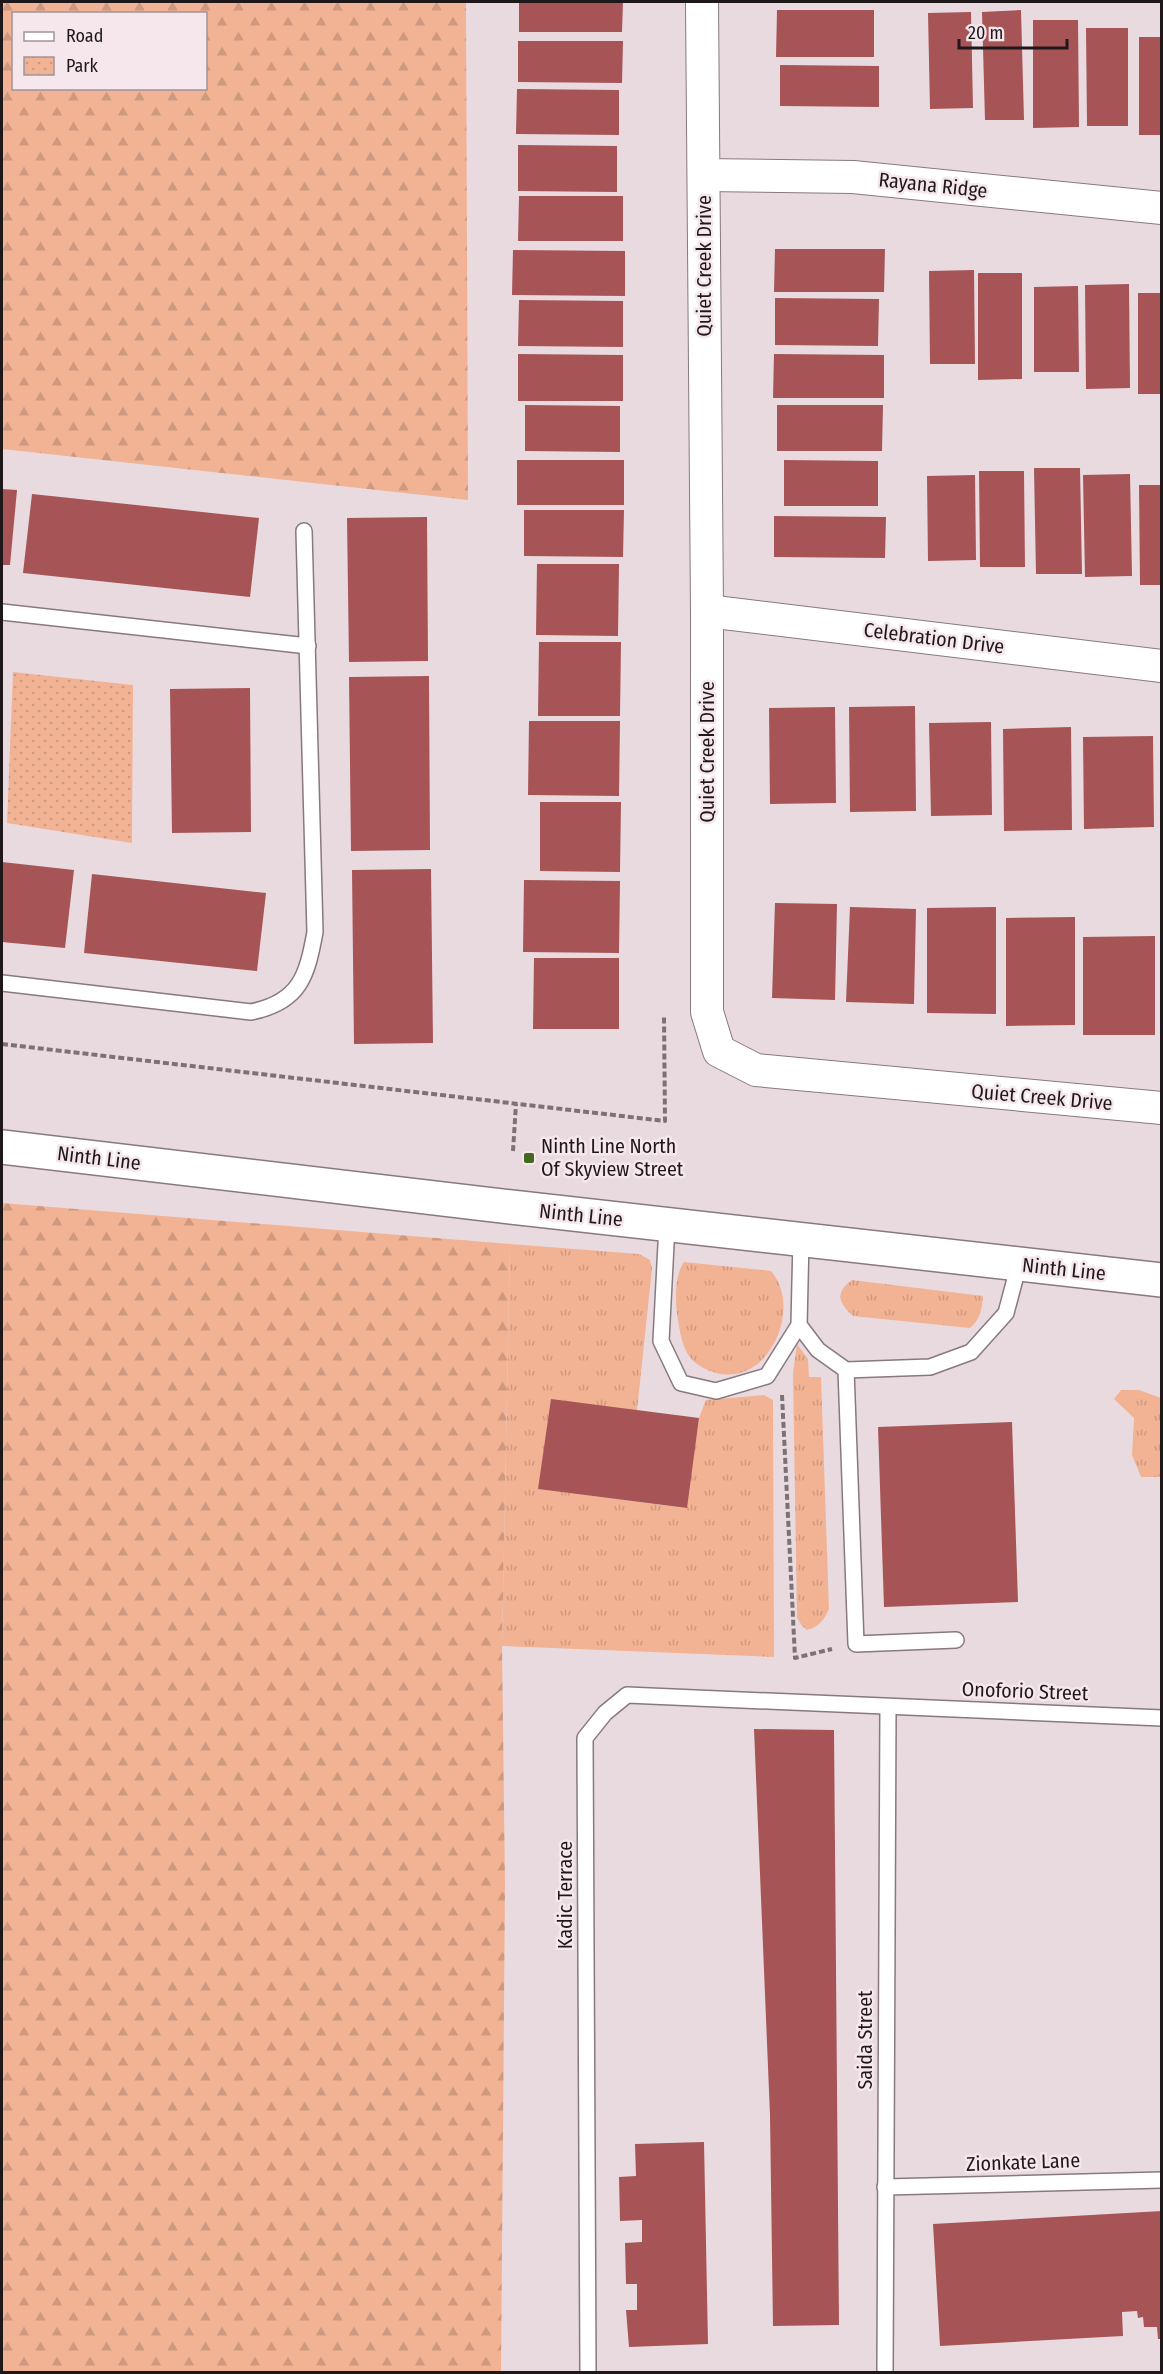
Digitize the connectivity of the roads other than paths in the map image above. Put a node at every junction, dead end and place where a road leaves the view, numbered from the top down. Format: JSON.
{"nodes":[{"id":1,"x":702,"y":2,"type":"edge"},
{"id":2,"x":704,"y":175,"type":"junction"},
{"id":3,"x":1161,"y":208,"type":"edge"},
{"id":4,"x":304,"y":531,"type":"dead end"},
{"id":5,"x":707,"y":611,"type":"junction"},
{"id":6,"x":2,"y":612,"type":"edge"},
{"id":7,"x":308,"y":646,"type":"junction"},
{"id":8,"x":1161,"y":666,"type":"edge"},
{"id":9,"x":2,"y":983,"type":"edge"},
{"id":10,"x":1161,"y":1108,"type":"edge"},
{"id":11,"x":2,"y":1147,"type":"edge"},
{"id":12,"x":667,"y":1225,"type":"junction"},
{"id":13,"x":801,"y":1240,"type":"junction"},
{"id":14,"x":1019,"y":1264,"type":"junction"},
{"id":15,"x":1161,"y":1280,"type":"edge"},
{"id":16,"x":799,"y":1324,"type":"junction"},
{"id":17,"x":846,"y":1370,"type":"junction"},
{"id":18,"x":956,"y":1640,"type":"dead end"},
{"id":19,"x":888,"y":1707,"type":"junction"},
{"id":20,"x":1161,"y":1718,"type":"edge"},
{"id":21,"x":1161,"y":2180,"type":"edge"},
{"id":22,"x":885,"y":2187,"type":"junction"},
{"id":23,"x":588,"y":2373,"type":"edge"},
{"id":24,"x":885,"y":2373,"type":"edge"}],
"edges":[{"from":1,"to":2,"type":"street","name":"Quiet Creek Drive"},
{"from":2,"to":3,"type":"street","name":"Rayana Ridge"},
{"from":2,"to":5,"type":"street","name":"Quiet Creek Drive"},
{"from":4,"to":7,"type":"lane"},
{"from":5,"to":8,"type":"street","name":"Celebration Drive"},
{"from":5,"to":10,"type":"street","name":"Quiet Creek Drive"},
{"from":6,"to":7,"type":"lane"},
{"from":7,"to":9,"type":"lane"},
{"from":11,"to":12,"type":"main road","name":"Ninth Line"},
{"from":12,"to":13,"type":"main road","name":"Ninth Line"},
{"from":12,"to":16,"type":"lane"},
{"from":13,"to":14,"type":"main road","name":"Ninth Line"},
{"from":13,"to":16,"type":"lane"},
{"from":14,"to":15,"type":"main road","name":"Ninth Line"},
{"from":14,"to":17,"type":"lane"},
{"from":16,"to":17,"type":"lane"},
{"from":17,"to":18,"type":"lane"},
{"from":19,"to":20,"type":"lane","name":"Onoforio Street"},
{"from":19,"to":22,"type":"lane","name":"Saida Street"},
{"from":19,"to":23,"type":"lane","name":"Kadic Terrace"},
{"from":21,"to":22,"type":"lane","name":"Zionkate Lane"},
{"from":22,"to":24,"type":"lane","name":"Saida Street"}]}
